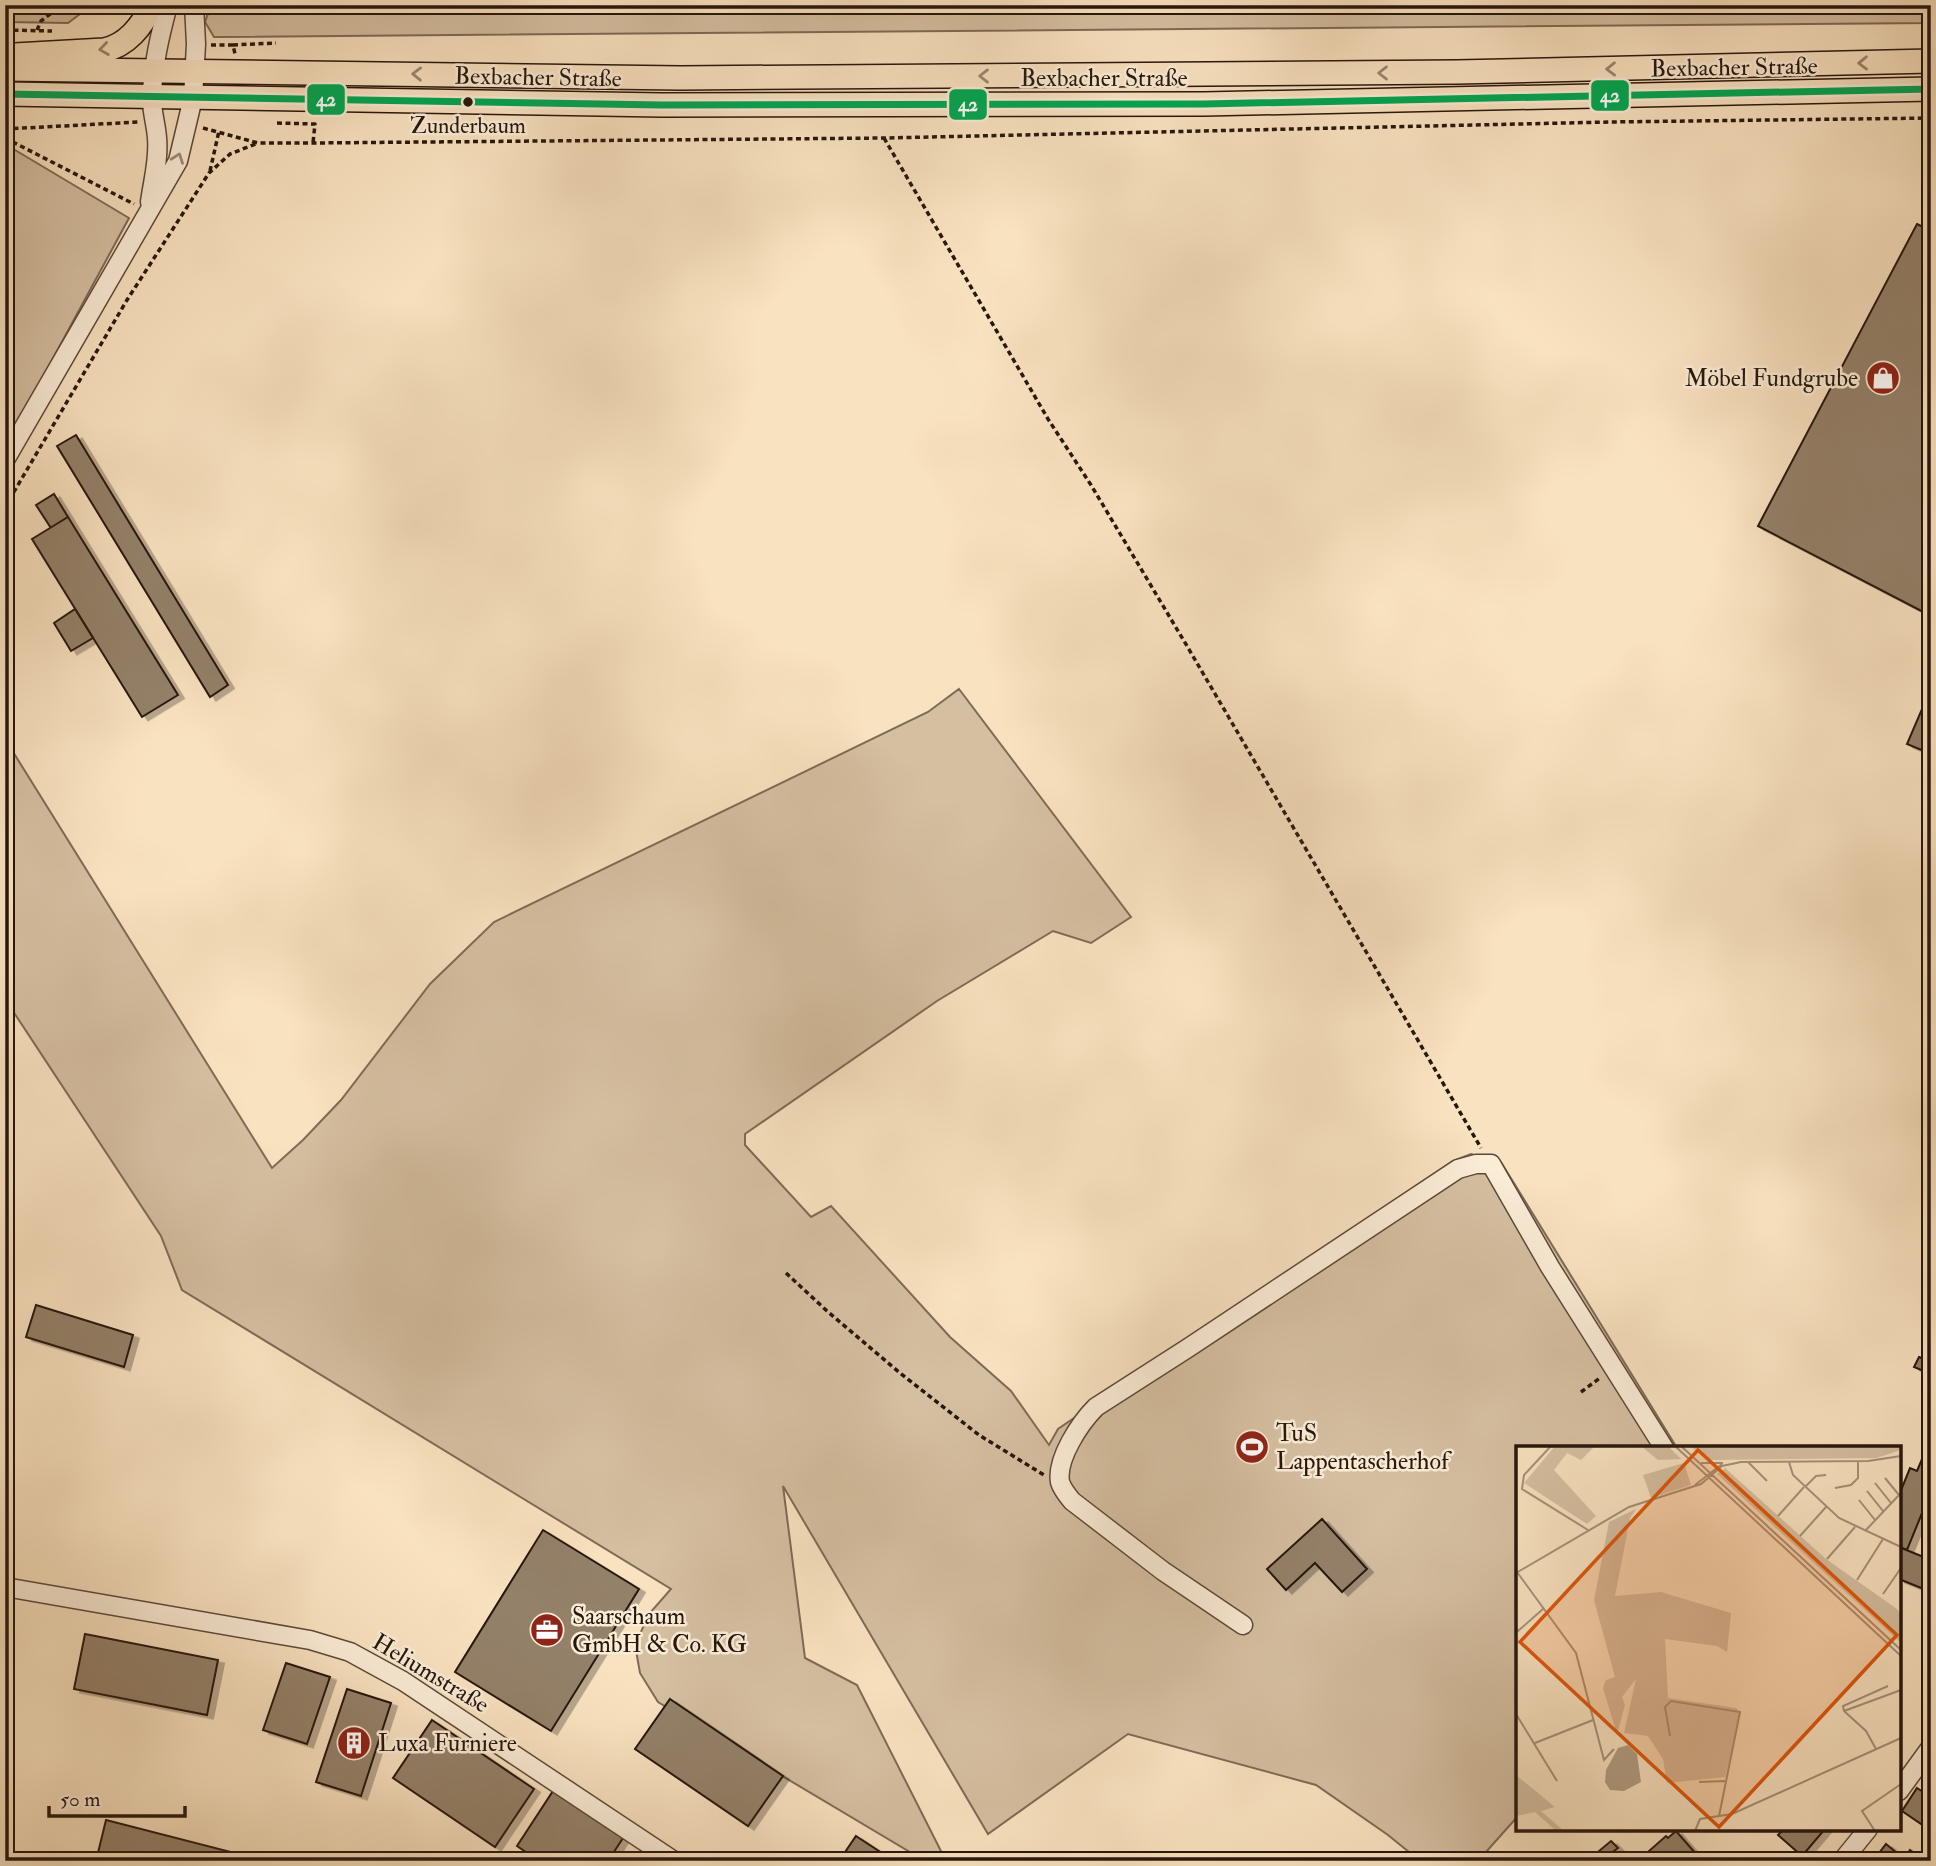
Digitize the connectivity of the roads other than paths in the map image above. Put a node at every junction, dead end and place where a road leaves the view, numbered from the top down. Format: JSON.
{"nodes":[{"id":1,"x":150,"y":5,"type":"edge"},
{"id":2,"x":169,"y":5,"type":"edge"},
{"id":3,"x":194,"y":5,"type":"edge"},
{"id":4,"x":5,"y":55,"type":"edge"},
{"id":5,"x":1931,"y":61,"type":"edge"},
{"id":6,"x":5,"y":69,"type":"edge"},
{"id":7,"x":195,"y":71,"type":"junction"},
{"id":8,"x":154,"y":72,"type":"junction"},
{"id":9,"x":1931,"y":89,"type":"edge"},
{"id":10,"x":5,"y":94,"type":"edge"},
{"id":11,"x":152,"y":98,"type":"junction"},
{"id":12,"x":193,"y":98,"type":"junction"},
{"id":13,"x":148,"y":211,"type":"junction"},
{"id":14,"x":5,"y":460,"type":"edge"},
{"id":15,"x":1663,"y":1446,"type":"edge"},
{"id":16,"x":5,"y":1587,"type":"edge"},
{"id":17,"x":1243,"y":1625,"type":"dead end"},
{"id":18,"x":1931,"y":1747,"type":"edge"},
{"id":19,"x":1901,"y":1788,"type":"edge"},
{"id":20,"x":1866,"y":1831,"type":"edge"},
{"id":21,"x":674,"y":1861,"type":"edge"},
{"id":22,"x":1842,"y":1861,"type":"edge"}],
"edges":[{"from":1,"to":4,"type":"main road","one_way":true},
{"from":2,"to":8,"type":"street"},
{"from":3,"to":7,"type":"street"},
{"from":5,"to":7,"type":"main road","name":"Bexbacher Straße","one_way":true},
{"from":6,"to":8,"type":"main road","name":"Bexbacher Straße"},
{"from":7,"to":8,"type":"main road","name":"Bexbacher Straße"},
{"from":7,"to":12,"type":"street"},
{"from":8,"to":11,"type":"street"},
{"from":9,"to":12,"type":"main road","name":"Bexbacher Straße"},
{"from":10,"to":11,"type":"main road","name":"Bexbacher Straße"},
{"from":11,"to":12,"type":"main road","name":"Bexbacher Straße"},
{"from":11,"to":13,"type":"street"},
{"from":13,"to":12,"type":"street","one_way":true},
{"from":13,"to":14,"type":"street"},
{"from":15,"to":17,"type":"street"},
{"from":16,"to":21,"type":"street","name":"Heliumstraße"},
{"from":18,"to":19,"type":"street"},
{"from":20,"to":22,"type":"street"}]}
